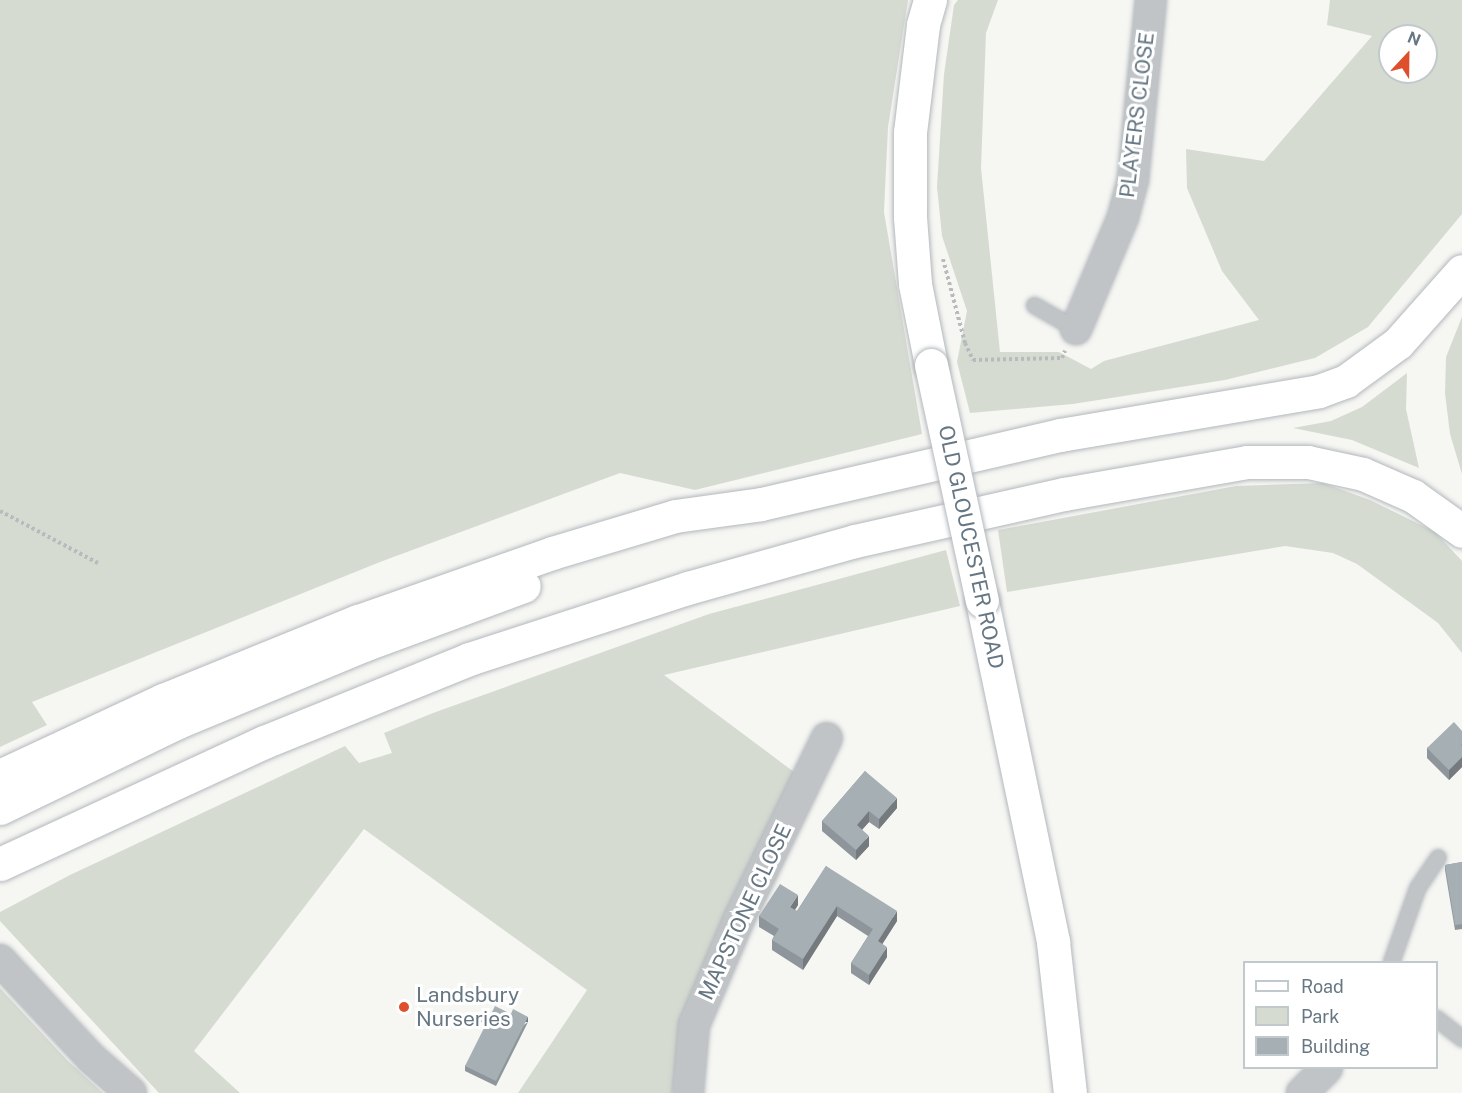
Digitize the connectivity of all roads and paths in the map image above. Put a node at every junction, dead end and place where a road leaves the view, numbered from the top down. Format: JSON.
{"nodes":[{"id":1,"x":930,"y":0,"type":"edge"},
{"id":2,"x":1151,"y":0,"type":"edge"},
{"id":3,"x":941,"y":254,"type":"dead end"},
{"id":4,"x":1462,"y":271,"type":"edge"},
{"id":5,"x":1034,"y":305,"type":"dead end"},
{"id":6,"x":1076,"y":329,"type":"junction"},
{"id":7,"x":761,"y":504,"type":"junction"},
{"id":8,"x":0,"y":511,"type":"edge"},
{"id":9,"x":1462,"y":531,"type":"edge"},
{"id":10,"x":98,"y":563,"type":"dead end"},
{"id":11,"x":827,"y":738,"type":"dead end"},
{"id":12,"x":0,"y":776,"type":"edge"},
{"id":13,"x":0,"y":808,"type":"edge"},
{"id":14,"x":1438,"y":857,"type":"dead end"},
{"id":15,"x":0,"y":864,"type":"edge"},
{"id":16,"x":1392,"y":961,"type":"edge"},
{"id":17,"x":6,"y":966,"type":"edge"},
{"id":18,"x":1438,"y":1019,"type":"edge"},
{"id":19,"x":1462,"y":1038,"type":"edge"},
{"id":20,"x":1326,"y":1069,"type":"edge"},
{"id":21,"x":131,"y":1093,"type":"edge"},
{"id":22,"x":688,"y":1093,"type":"edge"},
{"id":23,"x":1070,"y":1093,"type":"edge"},
{"id":24,"x":1302,"y":1093,"type":"edge"}],
"edges":[{"from":1,"to":23,"type":"main road","name":"OLD GLOUCESTER ROAD","bridge":true},
{"from":2,"to":6,"type":"street","name":"PLAYERS CLOSE"},
{"from":3,"to":6,"type":"path"},
{"from":4,"to":7,"type":"main road"},
{"from":5,"to":6,"type":"lane"},
{"from":7,"to":12,"type":"main road"},
{"from":7,"to":13,"type":"main road"},
{"from":8,"to":10,"type":"path"},
{"from":9,"to":15,"type":"main road"},
{"from":11,"to":22,"type":"street","name":"MAPSTONE CLOSE"},
{"from":14,"to":16,"type":"lane"},
{"from":17,"to":21,"type":"street"},
{"from":18,"to":19,"type":"lane"},
{"from":20,"to":24,"type":"street"}]}
